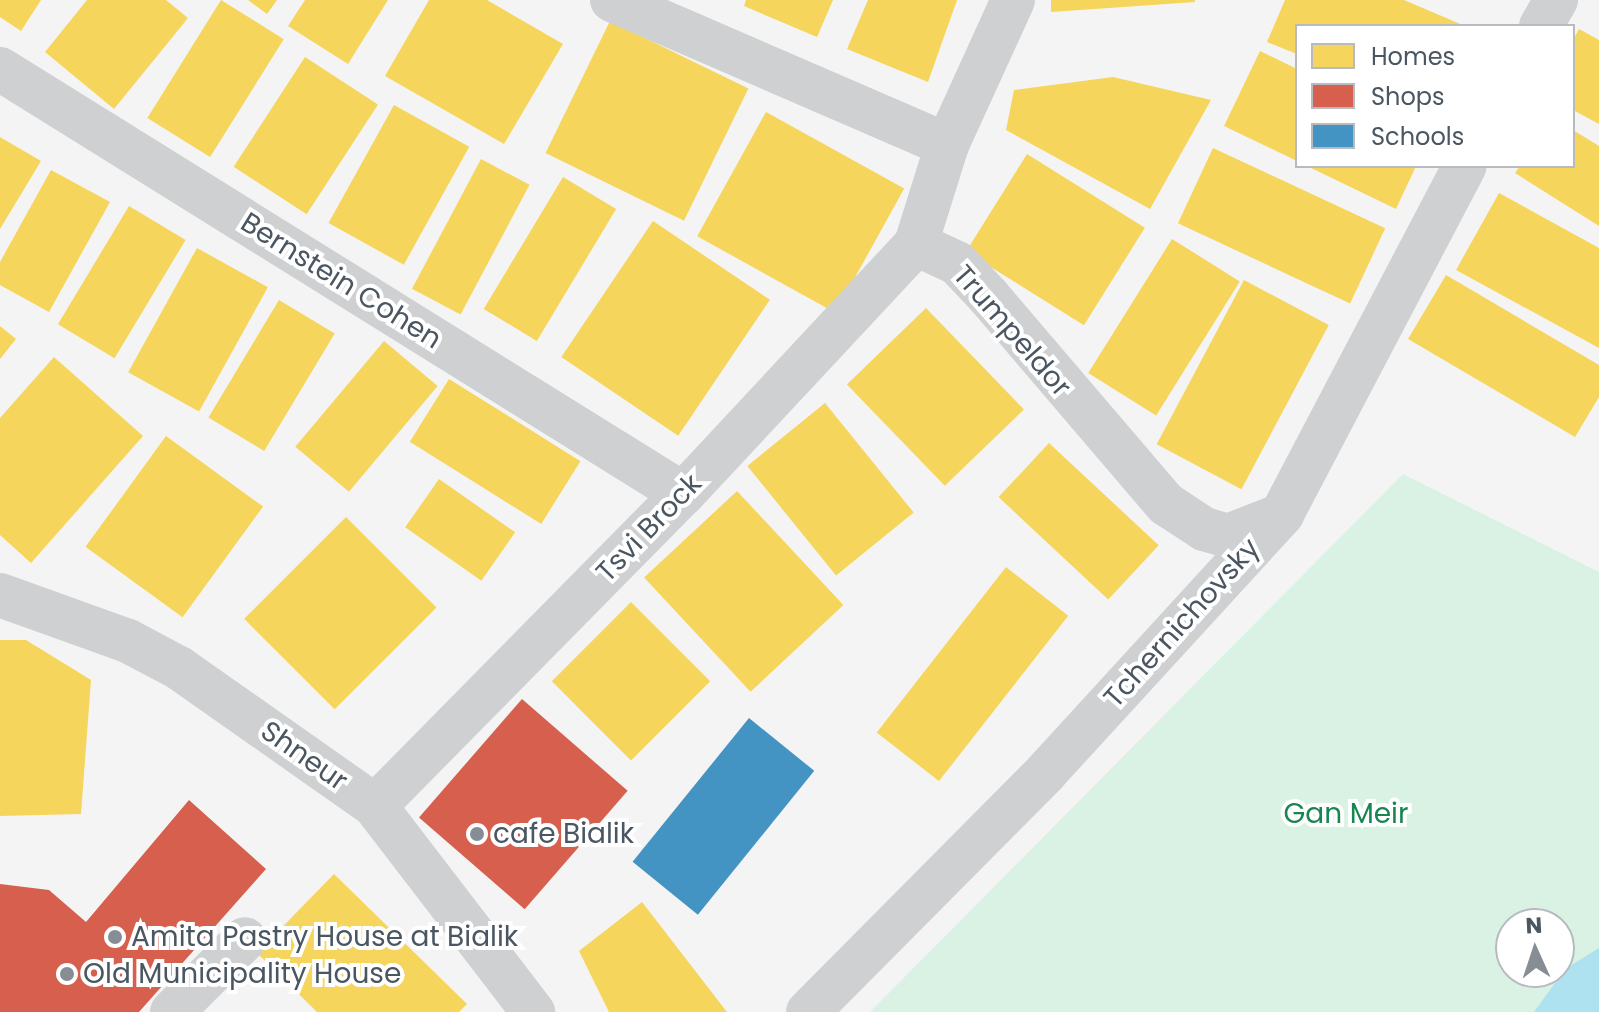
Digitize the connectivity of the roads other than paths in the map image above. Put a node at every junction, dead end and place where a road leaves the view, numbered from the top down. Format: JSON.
{"nodes":[{"id":1,"x":612,"y":0,"type":"edge"},
{"id":2,"x":1013,"y":0,"type":"edge"},
{"id":3,"x":1556,"y":0,"type":"edge"},
{"id":4,"x":1542,"y":24,"type":"edge"},
{"id":5,"x":0,"y":69,"type":"edge"},
{"id":6,"x":947,"y":145,"type":"junction"},
{"id":7,"x":1464,"y":168,"type":"edge"},
{"id":8,"x":916,"y":244,"type":"junction"},
{"id":9,"x":683,"y":494,"type":"junction"},
{"id":10,"x":1282,"y":514,"type":"junction"},
{"id":11,"x":0,"y":595,"type":"edge"},
{"id":12,"x":375,"y":806,"type":"junction"},
{"id":13,"x":245,"y":939,"type":"dead end"},
{"id":14,"x":172,"y":1012,"type":"edge"},
{"id":15,"x":533,"y":1012,"type":"edge"},
{"id":16,"x":808,"y":1012,"type":"edge"}],
"edges":[{"from":1,"to":6,"type":"street"},
{"from":2,"to":6,"type":"street"},
{"from":3,"to":4,"type":"street"},
{"from":5,"to":9,"type":"street","name":"Bernstein Cohen"},
{"from":6,"to":8,"type":"street"},
{"from":7,"to":10,"type":"street","name":"Tchernichovsky"},
{"from":8,"to":9,"type":"street","name":"Tsvi Brock"},
{"from":8,"to":10,"type":"street","name":"Trumpeldor"},
{"from":9,"to":12,"type":"street","name":"Tsvi Brock"},
{"from":10,"to":16,"type":"street","name":"Tchernichovsky"},
{"from":11,"to":12,"type":"street","name":"Shneur"},
{"from":12,"to":15,"type":"street","name":"Shneur"},
{"from":13,"to":14,"type":"street"}]}
